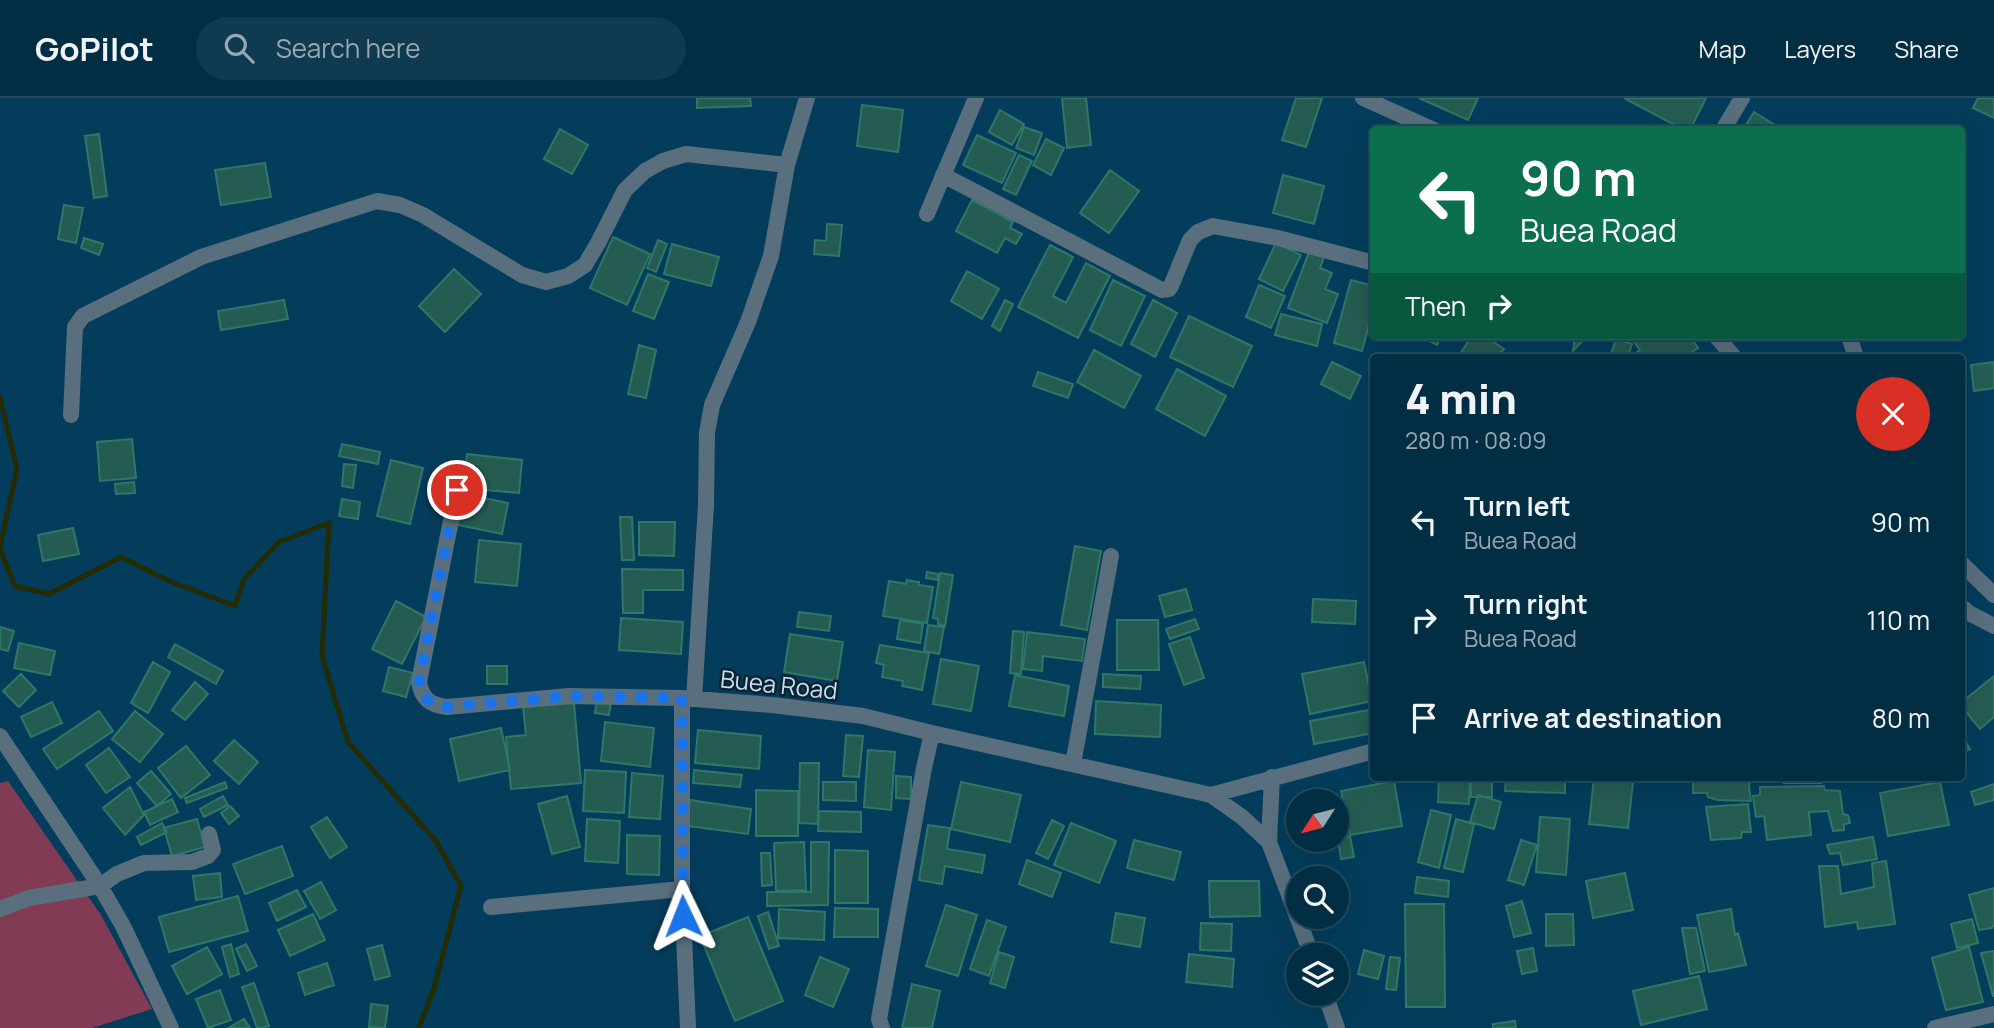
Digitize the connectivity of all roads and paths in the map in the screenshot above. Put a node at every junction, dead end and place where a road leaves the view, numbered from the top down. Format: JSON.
{"nodes":[{"id":1,"x":807,"y":98,"type":"edge"},
{"id":2,"x":976,"y":98,"type":"edge"},
{"id":3,"x":1363,"y":98,"type":"edge"},
{"id":4,"x":1742,"y":98,"type":"edge"},
{"id":5,"x":1425,"y":126,"type":"edge"},
{"id":6,"x":1725,"y":126,"type":"edge"},
{"id":7,"x":788,"y":166,"type":"junction"},
{"id":8,"x":943,"y":175,"type":"junction"},
{"id":9,"x":927,"y":214,"type":"dead end"},
{"id":10,"x":1370,"y":262,"type":"edge"},
{"id":11,"x":1719,"y":340,"type":"edge"},
{"id":12,"x":1731,"y":354,"type":"edge"},
{"id":13,"x":71,"y":415,"type":"dead end"},
{"id":14,"x":457,"y":490,"type":"dead end"},
{"id":15,"x":1111,"y":555,"type":"dead end"},
{"id":16,"x":1965,"y":567,"type":"edge"},
{"id":17,"x":1994,"y":595,"type":"edge"},
{"id":18,"x":1965,"y":613,"type":"edge"},
{"id":19,"x":1994,"y":626,"type":"edge"},
{"id":20,"x":688,"y":698,"type":"junction"},
{"id":21,"x":932,"y":733,"type":"junction"},
{"id":22,"x":0,"y":736,"type":"edge"},
{"id":23,"x":1370,"y":752,"type":"edge"},
{"id":24,"x":8,"y":762,"type":"edge"},
{"id":25,"x":1073,"y":764,"type":"junction"},
{"id":26,"x":1272,"y":777,"type":"junction"},
{"id":27,"x":1211,"y":795,"type":"junction"},
{"id":28,"x":209,"y":834,"type":"dead end"},
{"id":29,"x":1269,"y":842,"type":"junction"},
{"id":30,"x":100,"y":886,"type":"junction"},
{"id":31,"x":682,"y":889,"type":"junction"},
{"id":32,"x":491,"y":907,"type":"dead end"},
{"id":33,"x":0,"y":909,"type":"edge"},
{"id":34,"x":1307,"y":943,"type":"edge"},
{"id":35,"x":1329,"y":1006,"type":"edge"},
{"id":36,"x":1994,"y":1014,"type":"edge"},
{"id":37,"x":171,"y":1028,"type":"edge"},
{"id":38,"x":688,"y":1028,"type":"edge"},
{"id":39,"x":882,"y":1028,"type":"edge"},
{"id":40,"x":1337,"y":1028,"type":"edge"},
{"id":41,"x":1935,"y":1028,"type":"edge"}],
"edges":[{"from":1,"to":7,"type":"street"},
{"from":2,"to":8,"type":"street"},
{"from":3,"to":5,"type":"street"},
{"from":4,"to":6,"type":"street"},
{"from":7,"to":13,"type":"street"},
{"from":7,"to":20,"type":"street"},
{"from":8,"to":9,"type":"street"},
{"from":8,"to":10,"type":"street"},
{"from":11,"to":12,"type":"street"},
{"from":14,"to":20,"type":"street","name":"Buea Road"},
{"from":15,"to":25,"type":"street"},
{"from":16,"to":17,"type":"street"},
{"from":18,"to":19,"type":"street"},
{"from":20,"to":21,"type":"street","name":"Buea Road"},
{"from":20,"to":31,"type":"street"},
{"from":21,"to":25,"type":"street","name":"Buea Road"},
{"from":21,"to":39,"type":"street"},
{"from":22,"to":24,"type":"street"},
{"from":23,"to":26,"type":"street"},
{"from":24,"to":30,"type":"street"},
{"from":25,"to":27,"type":"street","name":"Buea Road"},
{"from":26,"to":27,"type":"street"},
{"from":26,"to":29,"type":"street"},
{"from":27,"to":29,"type":"street"},
{"from":28,"to":30,"type":"street"},
{"from":29,"to":34,"type":"street"},
{"from":30,"to":33,"type":"street"},
{"from":30,"to":37,"type":"street"},
{"from":31,"to":32,"type":"street"},
{"from":31,"to":38,"type":"street"},
{"from":35,"to":40,"type":"street"},
{"from":36,"to":41,"type":"street"}]}
